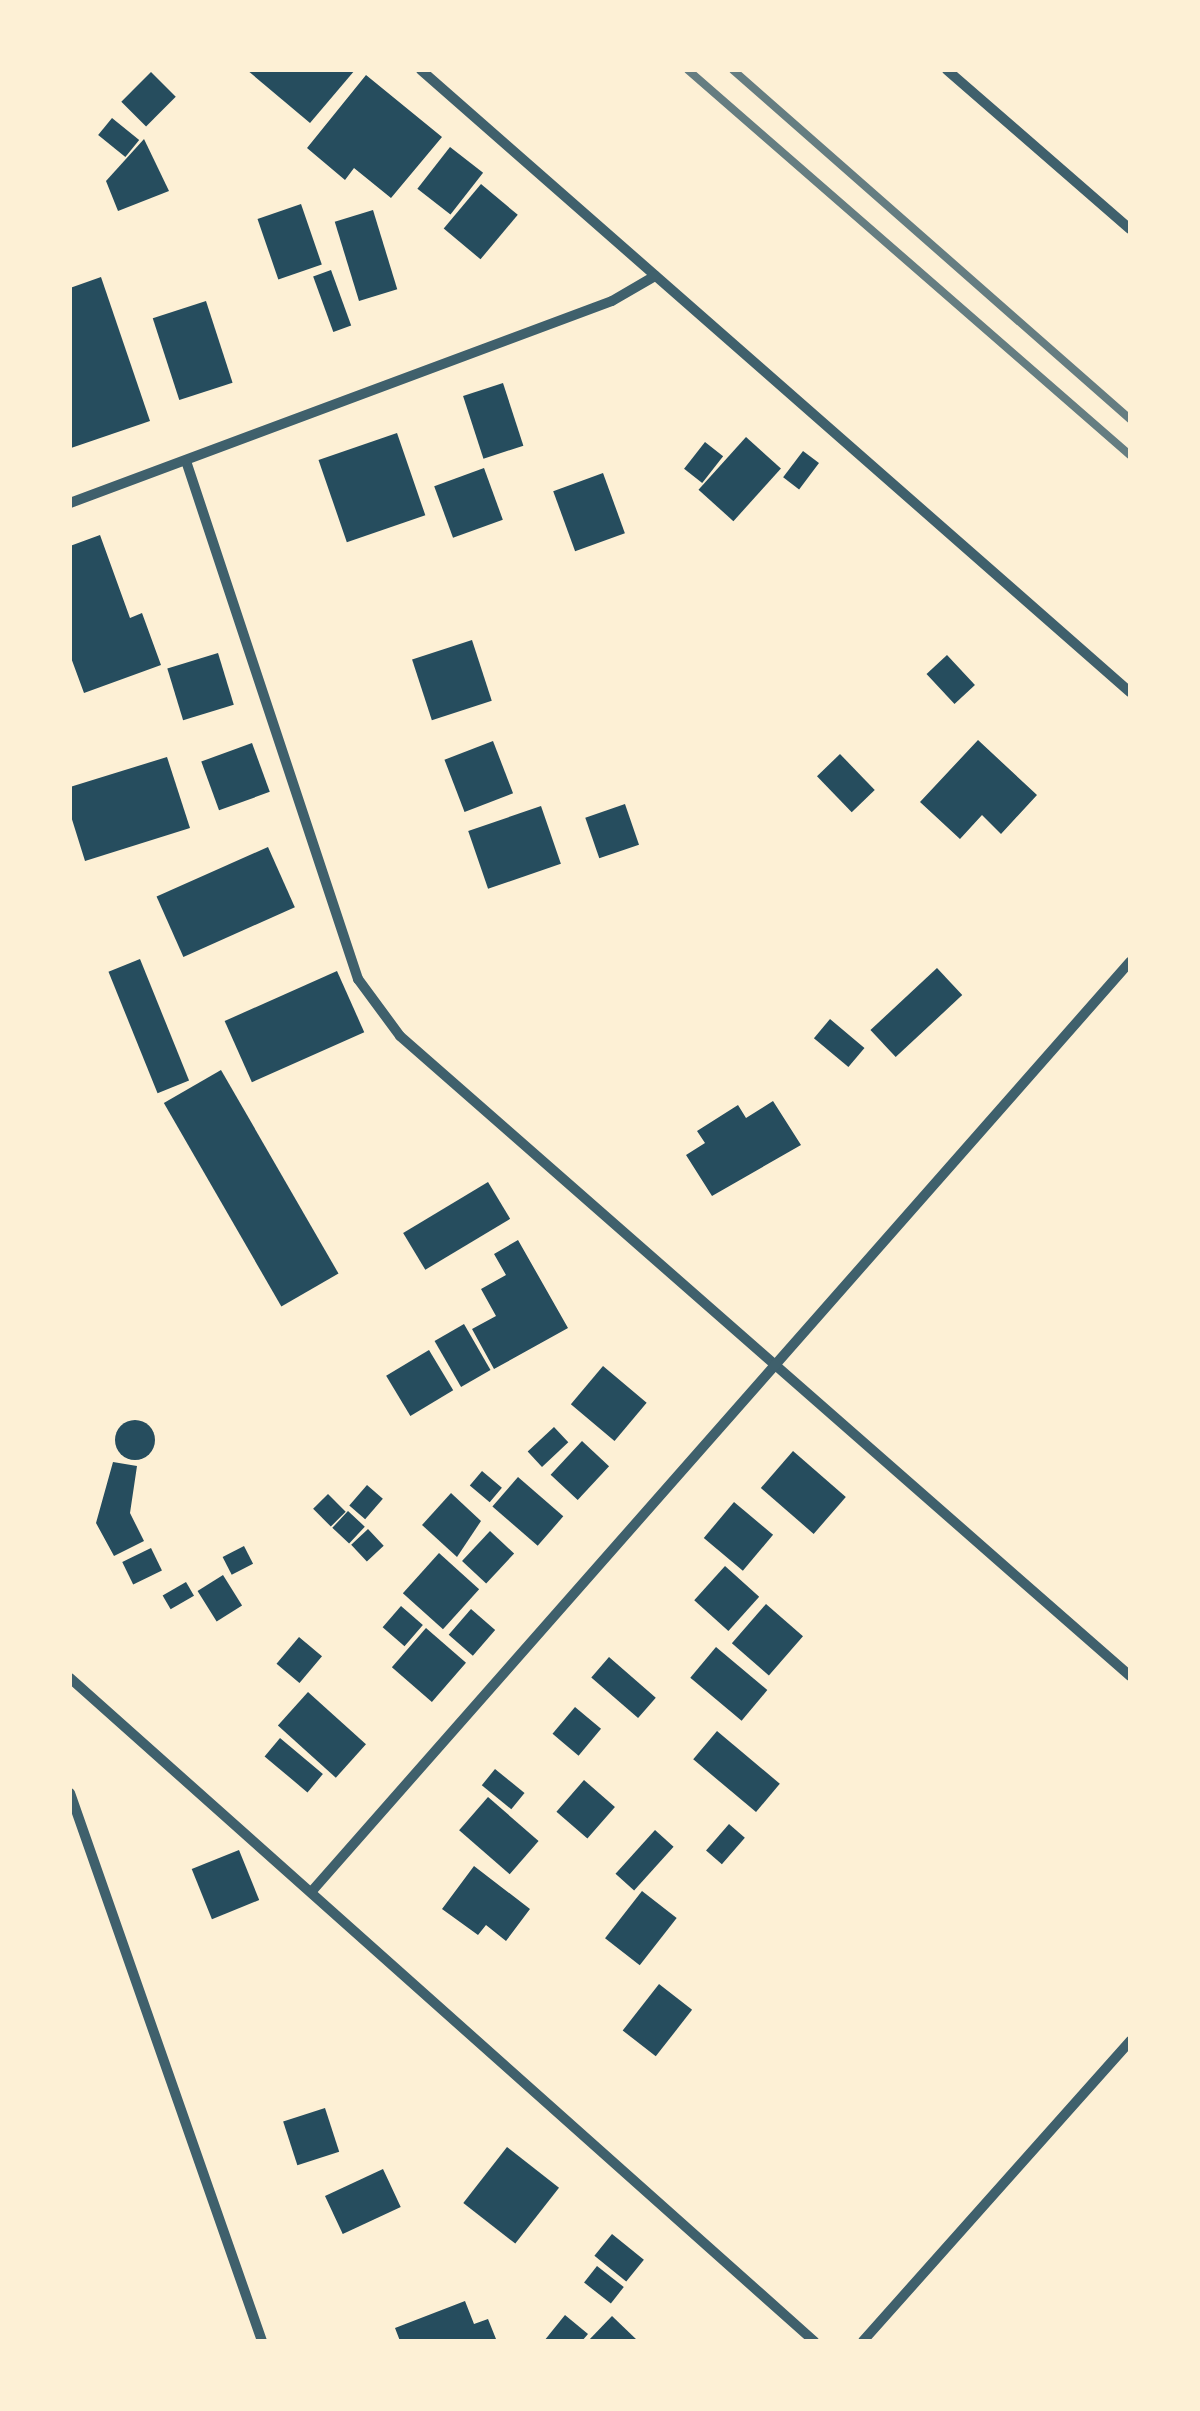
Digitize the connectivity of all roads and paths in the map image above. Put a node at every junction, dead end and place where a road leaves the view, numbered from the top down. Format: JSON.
{"nodes":[{"id":1,"x":421,"y":70,"type":"edge"},
{"id":2,"x":953,"y":72,"type":"edge"},
{"id":3,"x":1130,"y":229,"type":"edge"},
{"id":4,"x":655,"y":276,"type":"junction"},
{"id":5,"x":187,"y":464,"type":"junction"},
{"id":6,"x":70,"y":503,"type":"edge"},
{"id":7,"x":1130,"y":692,"type":"edge"},
{"id":8,"x":1130,"y":962,"type":"edge"},
{"id":9,"x":774,"y":1370,"type":"junction"},
{"id":10,"x":1130,"y":1676,"type":"edge"},
{"id":11,"x":70,"y":1678,"type":"edge"},
{"id":12,"x":70,"y":1793,"type":"edge"},
{"id":13,"x":312,"y":1892,"type":"junction"},
{"id":14,"x":1130,"y":2041,"type":"edge"},
{"id":15,"x":262,"y":2341,"type":"edge"},
{"id":16,"x":814,"y":2341,"type":"edge"},
{"id":17,"x":862,"y":2341,"type":"edge"}],
"edges":[{"from":1,"to":4,"type":"street"},
{"from":2,"to":3,"type":"street"},
{"from":4,"to":5,"type":"street"},
{"from":4,"to":7,"type":"street"},
{"from":5,"to":6,"type":"street"},
{"from":5,"to":9,"type":"street"},
{"from":8,"to":9,"type":"street"},
{"from":9,"to":10,"type":"street"},
{"from":9,"to":13,"type":"street"},
{"from":11,"to":13,"type":"street"},
{"from":12,"to":15,"type":"street"},
{"from":13,"to":16,"type":"street"},
{"from":14,"to":17,"type":"street"}]}
